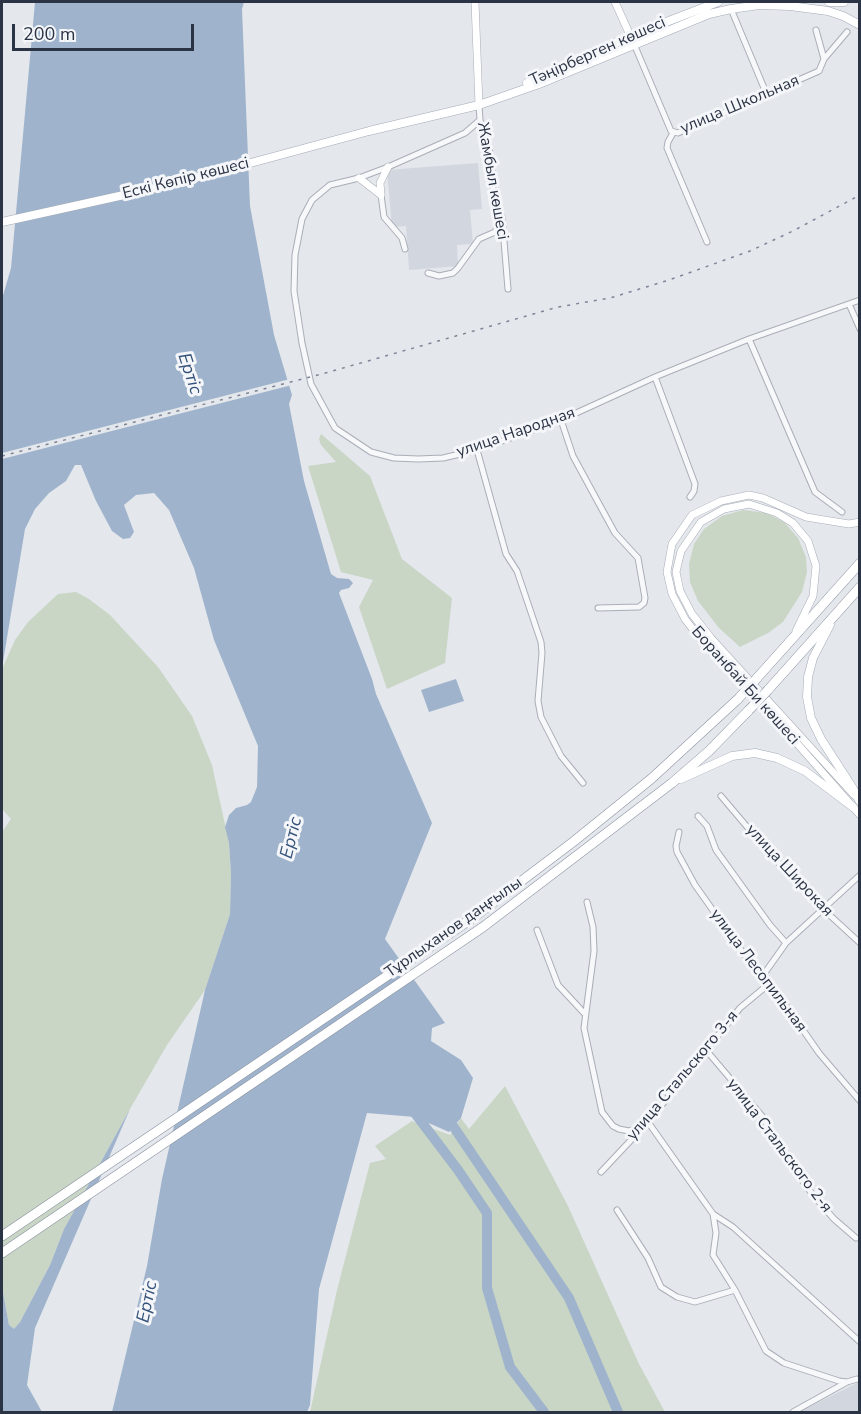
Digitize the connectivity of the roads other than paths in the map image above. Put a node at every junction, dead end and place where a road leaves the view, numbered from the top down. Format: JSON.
{"nodes":[{"id":1,"x":475,"y":2,"type":"edge"},
{"id":2,"x":615,"y":2,"type":"edge"},
{"id":3,"x":718,"y":2,"type":"edge"},
{"id":4,"x":829,"y":2,"type":"edge"},
{"id":5,"x":844,"y":2,"type":"edge"},
{"id":6,"x":731,"y":9,"type":"junction"},
{"id":7,"x":860,"y":25,"type":"edge"},
{"id":8,"x":816,"y":30,"type":"dead end"},
{"id":9,"x":848,"y":32,"type":"dead end"},
{"id":10,"x":632,"y":40,"type":"junction"},
{"id":11,"x":824,"y":59,"type":"junction"},
{"id":12,"x":767,"y":95,"type":"junction"},
{"id":13,"x":479,"y":105,"type":"junction"},
{"id":14,"x":480,"y":120,"type":"junction"},
{"id":15,"x":673,"y":133,"type":"junction"},
{"id":16,"x":388,"y":167,"type":"junction"},
{"id":17,"x":359,"y":178,"type":"junction"},
{"id":18,"x":381,"y":195,"type":"junction"},
{"id":19,"x":502,"y":217,"type":"junction"},
{"id":20,"x":2,"y":222,"type":"edge"},
{"id":21,"x":707,"y":242,"type":"dead end"},
{"id":22,"x":405,"y":249,"type":"dead end"},
{"id":23,"x":428,"y":273,"type":"dead end"},
{"id":24,"x":508,"y":289,"type":"dead end"},
{"id":25,"x":860,"y":300,"type":"edge"},
{"id":26,"x":849,"y":304,"type":"junction"},
{"id":27,"x":858,"y":321,"type":"edge"},
{"id":28,"x":860,"y":329,"type":"edge"},
{"id":29,"x":749,"y":339,"type":"junction"},
{"id":30,"x":655,"y":377,"type":"junction"},
{"id":31,"x":561,"y":420,"type":"junction"},
{"id":32,"x":477,"y":450,"type":"junction"},
{"id":33,"x":690,"y":496,"type":"dead end"},
{"id":34,"x":842,"y":512,"type":"dead end"},
{"id":35,"x":860,"y":522,"type":"edge"},
{"id":36,"x":860,"y":563,"type":"edge"},
{"id":37,"x":860,"y":587,"type":"edge"},
{"id":38,"x":842,"y":607,"type":"junction"},
{"id":39,"x":598,"y":608,"type":"dead end"},
{"id":40,"x":790,"y":642,"type":"junction"},
{"id":41,"x":583,"y":783,"type":"dead end"},
{"id":42,"x":672,"y":783,"type":"junction"},
{"id":43,"x":721,"y":796,"type":"dead end"},
{"id":44,"x":859,"y":800,"type":"edge"},
{"id":45,"x":853,"y":807,"type":"junction"},
{"id":46,"x":860,"y":814,"type":"edge"},
{"id":47,"x":698,"y":816,"type":"dead end"},
{"id":48,"x":680,"y":832,"type":"dead end"},
{"id":49,"x":860,"y":875,"type":"edge"},
{"id":50,"x":587,"y":902,"type":"dead end"},
{"id":51,"x":823,"y":909,"type":"junction"},
{"id":52,"x":537,"y":930,"type":"dead end"},
{"id":53,"x":786,"y":943,"type":"junction"},
{"id":54,"x":860,"y":943,"type":"edge"},
{"id":55,"x":764,"y":974,"type":"junction"},
{"id":56,"x":770,"y":983,"type":"junction"},
{"id":57,"x":584,"y":1013,"type":"junction"},
{"id":58,"x":706,"y":1050,"type":"junction"},
{"id":59,"x":860,"y":1101,"type":"edge"},
{"id":60,"x":648,"y":1122,"type":"junction"},
{"id":61,"x":641,"y":1128,"type":"junction"},
{"id":62,"x":601,"y":1172,"type":"dead end"},
{"id":63,"x":616,"y":1210,"type":"dead end"},
{"id":64,"x":712,"y":1214,"type":"junction"},
{"id":65,"x":2,"y":1236,"type":"edge"},
{"id":66,"x":856,"y":1238,"type":"dead end"},
{"id":67,"x":2,"y":1253,"type":"edge"},
{"id":68,"x":735,"y":1290,"type":"junction"},
{"id":69,"x":860,"y":1342,"type":"edge"},
{"id":70,"x":860,"y":1380,"type":"edge"},
{"id":71,"x":847,"y":1382,"type":"junction"},
{"id":72,"x":793,"y":1413,"type":"edge"}],
"edges":[{"from":1,"to":13,"type":"main road","name":"Жамбыл көшесі"},
{"from":2,"to":10,"type":"main road"},
{"from":3,"to":10,"type":"main road","name":"Тәңірберген көшесі"},
{"from":4,"to":5,"type":"main road"},
{"from":6,"to":7,"type":"main road","name":"Тәңірберген көшесі"},
{"from":6,"to":10,"type":"main road","name":"Тәңірберген көшесі"},
{"from":6,"to":12,"type":"street"},
{"from":8,"to":11,"type":"street"},
{"from":9,"to":11,"type":"street","name":"улица Школьная"},
{"from":10,"to":13,"type":"main road","name":"Ескі Көпір көшесі"},
{"from":10,"to":15,"type":"street","name":"улица Школьная"},
{"from":11,"to":12,"type":"street","name":"улица Школьная"},
{"from":12,"to":15,"type":"street","name":"улица Школьная"},
{"from":13,"to":14,"type":"street","name":"Жамбыл көшесі"},
{"from":13,"to":20,"type":"main road","name":"Ескі Көпір көшесі"},
{"from":14,"to":16,"type":"street","name":"улица Народная"},
{"from":14,"to":19,"type":"street","name":"Жамбыл көшесі"},
{"from":15,"to":21,"type":"street"},
{"from":16,"to":17,"type":"street","name":"улица Народная"},
{"from":16,"to":18,"type":"main road"},
{"from":17,"to":18,"type":"main road"},
{"from":17,"to":32,"type":"street","name":"улица Народная"},
{"from":18,"to":22,"type":"street"},
{"from":19,"to":23,"type":"street"},
{"from":19,"to":24,"type":"street","name":"Жамбыл көшесі"},
{"from":25,"to":26,"type":"street","name":"улица Народная"},
{"from":26,"to":27,"type":"street"},
{"from":26,"to":29,"type":"street","name":"улица Народная"},
{"from":27,"to":28,"type":"street"},
{"from":29,"to":30,"type":"street","name":"улица Народная"},
{"from":29,"to":34,"type":"street"},
{"from":30,"to":31,"type":"street","name":"улица Народная"},
{"from":30,"to":33,"type":"street"},
{"from":31,"to":32,"type":"street","name":"улица Народная"},
{"from":31,"to":39,"type":"street"},
{"from":32,"to":41,"type":"street"},
{"from":35,"to":45,"type":"main road","name":"Боранбай Би көшесі"},
{"from":36,"to":40,"type":"highway","name":"Тұрлыханов даңғылы"},
{"from":37,"to":38,"type":"highway","name":"Тұрлыханов даңғылы"},
{"from":38,"to":42,"type":"highway","name":"Тұрлыханов даңғылы","bridge":true},
{"from":38,"to":44,"type":"main road"},
{"from":40,"to":44,"type":"main road","name":"Боранбай Би көшесі"},
{"from":40,"to":65,"type":"highway","name":"Тұрлыханов даңғылы","bridge":true},
{"from":42,"to":45,"type":"main road"},
{"from":42,"to":67,"type":"highway","name":"Тұрлыханов даңғылы"},
{"from":43,"to":51,"type":"street","name":"улица Широкая"},
{"from":45,"to":46,"type":"main road","name":"Боранбай Би көшесі"},
{"from":47,"to":53,"type":"street"},
{"from":48,"to":55,"type":"street","name":"улица Лесопильная"},
{"from":49,"to":51,"type":"street"},
{"from":50,"to":57,"type":"street"},
{"from":51,"to":53,"type":"street"},
{"from":51,"to":54,"type":"street","name":"улица Широкая"},
{"from":52,"to":57,"type":"street"},
{"from":53,"to":55,"type":"street"},
{"from":55,"to":56,"type":"street","name":"улица Лесопильная"},
{"from":56,"to":58,"type":"street","name":"улица Стальского 3-я"},
{"from":56,"to":59,"type":"street","name":"улица Лесопильная"},
{"from":57,"to":61,"type":"street"},
{"from":58,"to":60,"type":"street","name":"улица Стальского 3-я"},
{"from":58,"to":66,"type":"street","name":"улица Стальского 2-я"},
{"from":60,"to":61,"type":"street","name":"улица Стальского 3-я"},
{"from":60,"to":64,"type":"street"},
{"from":61,"to":62,"type":"street","name":"улица Стальского 3-я"},
{"from":63,"to":68,"type":"street"},
{"from":64,"to":68,"type":"street"},
{"from":64,"to":69,"type":"street"},
{"from":68,"to":71,"type":"street"},
{"from":70,"to":71,"type":"street"},
{"from":71,"to":72,"type":"street"}]}
